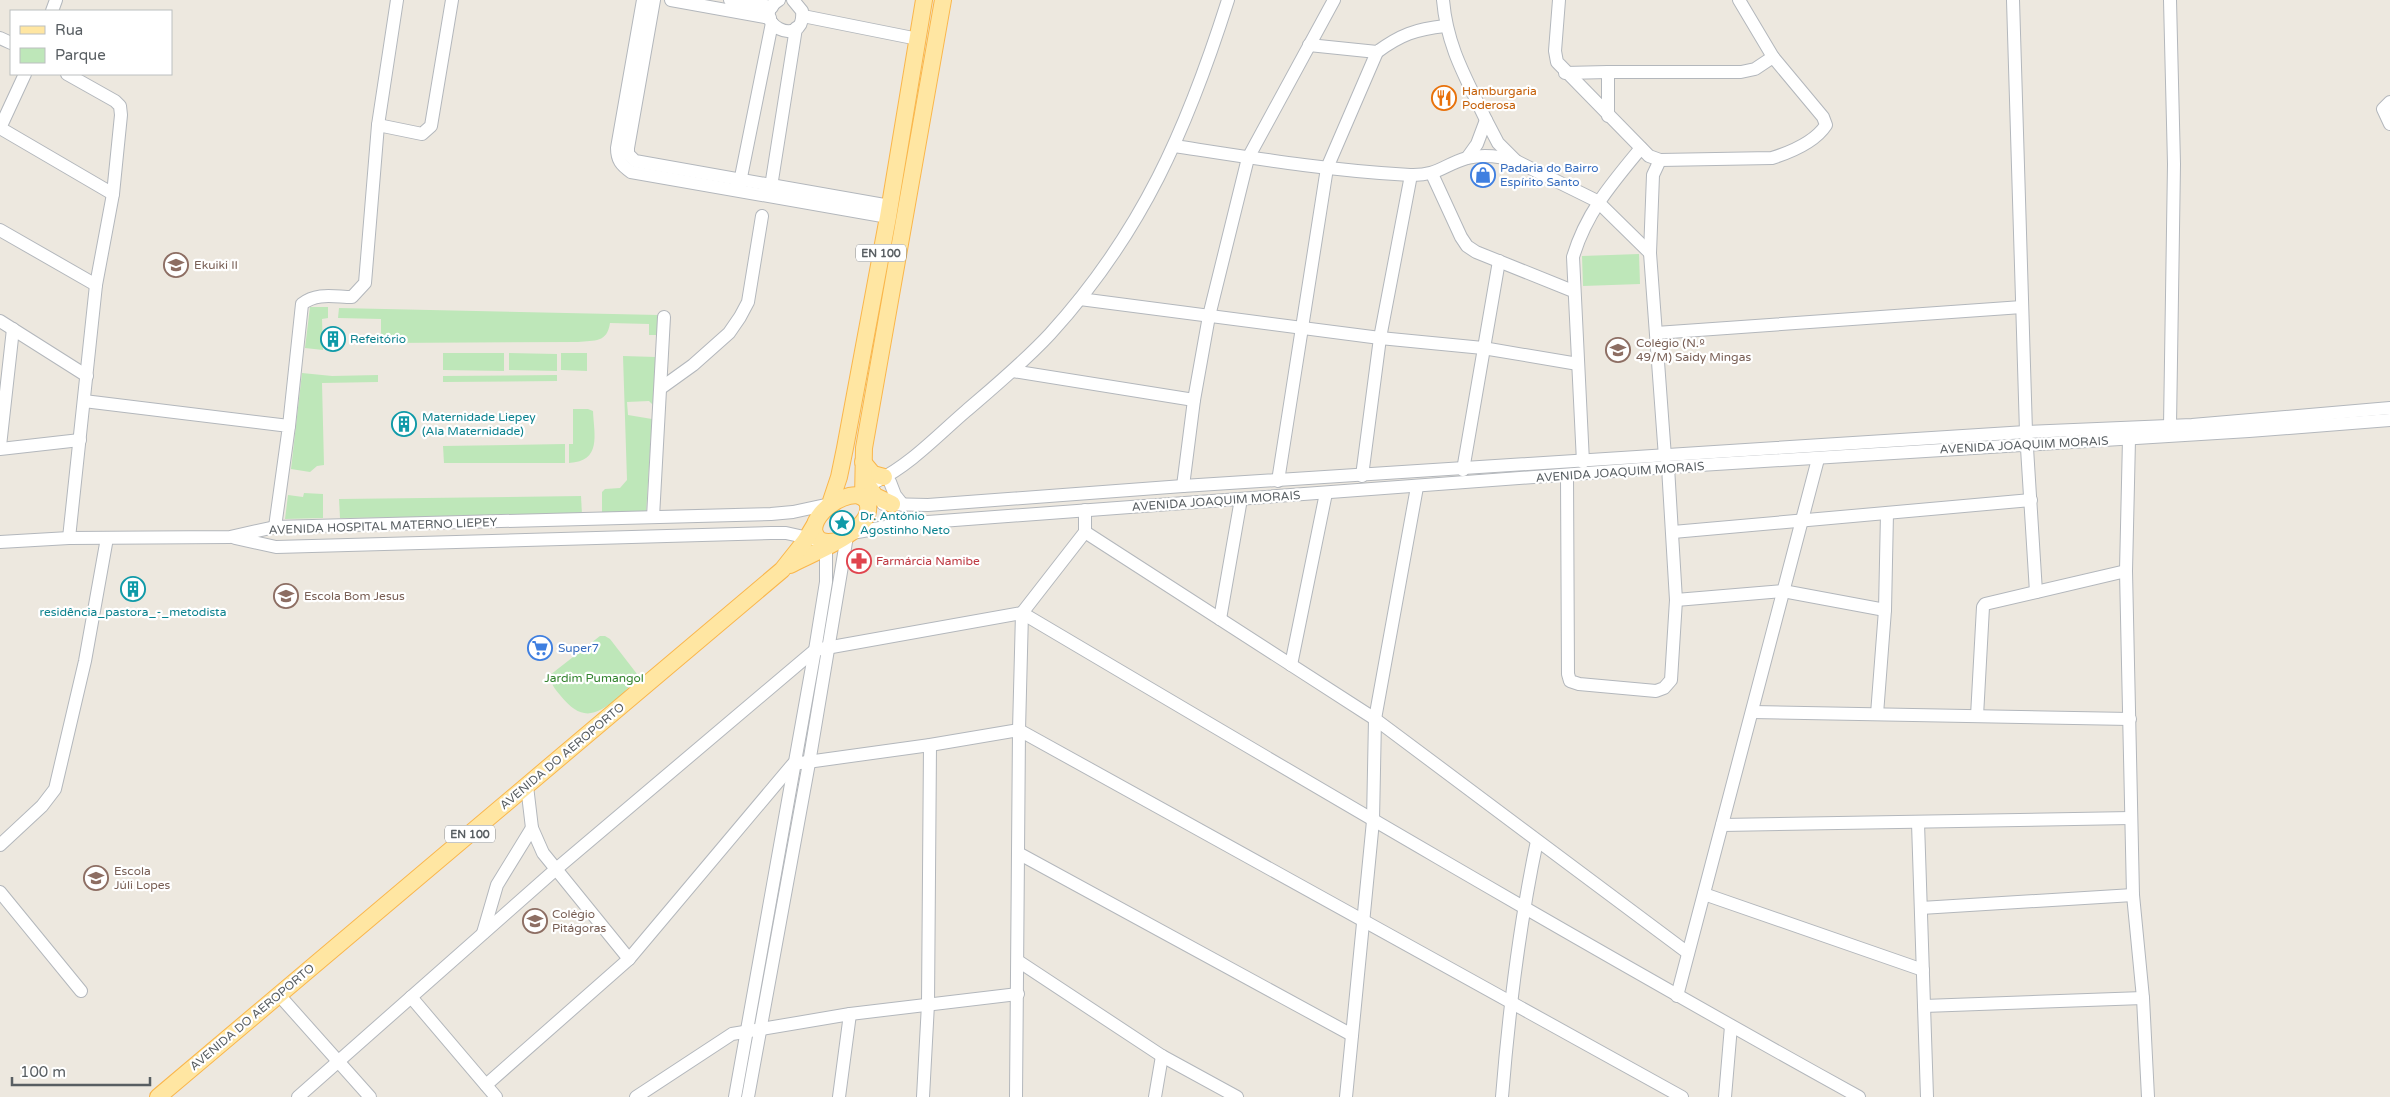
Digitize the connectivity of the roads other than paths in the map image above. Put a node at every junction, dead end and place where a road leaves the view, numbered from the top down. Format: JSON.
{"nodes":[{"id":1,"x":397,"y":0,"type":"edge"},
{"id":2,"x":452,"y":0,"type":"edge"},
{"id":3,"x":643,"y":0,"type":"edge"},
{"id":4,"x":654,"y":0,"type":"edge"},
{"id":5,"x":671,"y":0,"type":"edge"},
{"id":6,"x":730,"y":0,"type":"edge"},
{"id":7,"x":924,"y":0,"type":"edge"},
{"id":8,"x":943,"y":0,"type":"edge"},
{"id":9,"x":1228,"y":0,"type":"edge"},
{"id":10,"x":1334,"y":0,"type":"edge"},
{"id":11,"x":1443,"y":0,"type":"edge"},
{"id":12,"x":1560,"y":0,"type":"edge"},
{"id":13,"x":1739,"y":0,"type":"edge"},
{"id":14,"x":2013,"y":0,"type":"edge"},
{"id":15,"x":2170,"y":0,"type":"edge"},
{"id":16,"x":799,"y":6,"type":"edge"},
{"id":17,"x":774,"y":8,"type":"edge"},
{"id":18,"x":1445,"y":26,"type":"junction"},
{"id":19,"x":796,"y":28,"type":"junction"},
{"id":20,"x":918,"y":39,"type":"junction"},
{"id":21,"x":1309,"y":45,"type":"junction"},
{"id":22,"x":1377,"y":52,"type":"junction"},
{"id":23,"x":1773,"y":57,"type":"junction"},
{"id":24,"x":1608,"y":72,"type":"junction"},
{"id":25,"x":1565,"y":73,"type":"junction"},
{"id":26,"x":25,"y":75,"type":"edge"},
{"id":27,"x":69,"y":75,"type":"edge"},
{"id":28,"x":2390,"y":102,"type":"edge"},
{"id":29,"x":1608,"y":116,"type":"junction"},
{"id":30,"x":1486,"y":120,"type":"junction"},
{"id":31,"x":2390,"y":124,"type":"edge"},
{"id":32,"x":378,"y":125,"type":"junction"},
{"id":33,"x":0,"y":128,"type":"edge"},
{"id":34,"x":1175,"y":146,"type":"junction"},
{"id":35,"x":1641,"y":148,"type":"junction"},
{"id":36,"x":1248,"y":158,"type":"junction"},
{"id":37,"x":1467,"y":158,"type":"junction"},
{"id":38,"x":1660,"y":160,"type":"junction"},
{"id":39,"x":1516,"y":161,"type":"junction"},
{"id":40,"x":627,"y":162,"type":"junction"},
{"id":41,"x":1327,"y":168,"type":"junction"},
{"id":42,"x":1432,"y":174,"type":"junction"},
{"id":43,"x":1411,"y":175,"type":"junction"},
{"id":44,"x":739,"y":185,"type":"junction"},
{"id":45,"x":770,"y":190,"type":"junction"},
{"id":46,"x":112,"y":194,"type":"junction"},
{"id":47,"x":1598,"y":201,"type":"junction"},
{"id":48,"x":889,"y":211,"type":"junction"},
{"id":49,"x":762,"y":216,"type":"dead end"},
{"id":50,"x":0,"y":230,"type":"edge"},
{"id":51,"x":1650,"y":253,"type":"junction"},
{"id":52,"x":1499,"y":261,"type":"junction"},
{"id":53,"x":96,"y":285,"type":"junction"},
{"id":54,"x":1573,"y":291,"type":"junction"},
{"id":55,"x":1080,"y":299,"type":"junction"},
{"id":56,"x":2022,"y":307,"type":"junction"},
{"id":57,"x":1210,"y":316,"type":"junction"},
{"id":58,"x":664,"y":317,"type":"dead end"},
{"id":59,"x":0,"y":321,"type":"edge"},
{"id":60,"x":1303,"y":328,"type":"junction"},
{"id":61,"x":14,"y":329,"type":"junction"},
{"id":62,"x":1656,"y":333,"type":"junction"},
{"id":63,"x":1380,"y":338,"type":"junction"},
{"id":64,"x":1483,"y":348,"type":"junction"},
{"id":65,"x":1578,"y":364,"type":"junction"},
{"id":66,"x":1013,"y":371,"type":"junction"},
{"id":67,"x":87,"y":376,"type":"junction"},
{"id":68,"x":661,"y":388,"type":"junction"},
{"id":69,"x":1194,"y":400,"type":"junction"},
{"id":70,"x":84,"y":401,"type":"junction"},
{"id":71,"x":2390,"y":408,"type":"edge"},
{"id":72,"x":2390,"y":420,"type":"edge"},
{"id":73,"x":289,"y":426,"type":"junction"},
{"id":74,"x":2170,"y":426,"type":"junction"},
{"id":75,"x":2027,"y":438,"type":"junction"},
{"id":76,"x":2129,"y":439,"type":"junction"},
{"id":77,"x":80,"y":440,"type":"junction"},
{"id":78,"x":0,"y":448,"type":"edge"},
{"id":79,"x":1818,"y":459,"type":"junction"},
{"id":80,"x":1583,"y":462,"type":"junction"},
{"id":81,"x":1667,"y":462,"type":"junction"},
{"id":82,"x":1462,"y":470,"type":"junction"},
{"id":83,"x":1362,"y":476,"type":"junction"},
{"id":84,"x":1567,"y":476,"type":"junction"},
{"id":85,"x":887,"y":479,"type":"junction"},
{"id":86,"x":1278,"y":481,"type":"junction"},
{"id":87,"x":1184,"y":486,"type":"junction"},
{"id":88,"x":1417,"y":487,"type":"junction"},
{"id":89,"x":864,"y":488,"type":"junction"},
{"id":90,"x":1326,"y":493,"type":"junction"},
{"id":91,"x":1241,"y":499,"type":"junction"},
{"id":92,"x":2031,"y":500,"type":"junction"},
{"id":93,"x":830,"y":504,"type":"junction"},
{"id":94,"x":898,"y":505,"type":"junction"},
{"id":95,"x":1086,"y":510,"type":"junction"},
{"id":96,"x":1887,"y":513,"type":"junction"},
{"id":97,"x":653,"y":517,"type":"junction"},
{"id":98,"x":590,"y":519,"type":"junction"},
{"id":99,"x":1801,"y":521,"type":"junction"},
{"id":100,"x":275,"y":528,"type":"junction"},
{"id":101,"x":1085,"y":532,"type":"junction"},
{"id":102,"x":1673,"y":532,"type":"junction"},
{"id":103,"x":230,"y":537,"type":"junction"},
{"id":104,"x":69,"y":538,"type":"junction"},
{"id":105,"x":107,"y":538,"type":"junction"},
{"id":106,"x":590,"y":538,"type":"junction"},
{"id":107,"x":829,"y":538,"type":"junction"},
{"id":108,"x":0,"y":542,"type":"edge"},
{"id":109,"x":2126,"y":571,"type":"junction"},
{"id":110,"x":1783,"y":591,"type":"junction"},
{"id":111,"x":2036,"y":592,"type":"junction"},
{"id":112,"x":1676,"y":600,"type":"junction"},
{"id":113,"x":1885,"y":610,"type":"junction"},
{"id":114,"x":1022,"y":613,"type":"junction"},
{"id":115,"x":1220,"y":619,"type":"junction"},
{"id":116,"x":822,"y":649,"type":"junction"},
{"id":117,"x":1291,"y":665,"type":"junction"},
{"id":118,"x":1752,"y":712,"type":"junction"},
{"id":119,"x":1877,"y":714,"type":"junction"},
{"id":120,"x":1977,"y":716,"type":"junction"},
{"id":121,"x":2130,"y":718,"type":"junction"},
{"id":122,"x":1375,"y":719,"type":"junction"},
{"id":123,"x":1019,"y":730,"type":"junction"},
{"id":124,"x":930,"y":746,"type":"junction"},
{"id":125,"x":809,"y":763,"type":"junction"},
{"id":126,"x":794,"y":764,"type":"junction"},
{"id":127,"x":527,"y":786,"type":"junction"},
{"id":128,"x":2131,"y":818,"type":"junction"},
{"id":129,"x":1373,"y":821,"type":"junction"},
{"id":130,"x":1918,"y":823,"type":"junction"},
{"id":131,"x":1722,"y":825,"type":"junction"},
{"id":132,"x":532,"y":828,"type":"junction"},
{"id":133,"x":1537,"y":841,"type":"junction"},
{"id":134,"x":0,"y":845,"type":"edge"},
{"id":135,"x":1018,"y":853,"type":"junction"},
{"id":136,"x":555,"y":870,"type":"junction"},
{"id":137,"x":0,"y":892,"type":"edge"},
{"id":138,"x":1704,"y":894,"type":"junction"},
{"id":139,"x":2133,"y":895,"type":"junction"},
{"id":140,"x":1523,"y":907,"type":"junction"},
{"id":141,"x":1921,"y":908,"type":"junction"},
{"id":142,"x":1364,"y":920,"type":"junction"},
{"id":143,"x":483,"y":933,"type":"junction"},
{"id":144,"x":1688,"y":954,"type":"junction"},
{"id":145,"x":630,"y":958,"type":"junction"},
{"id":146,"x":1018,"y":961,"type":"junction"},
{"id":147,"x":1923,"y":970,"type":"junction"},
{"id":148,"x":81,"y":991,"type":"dead end"},
{"id":149,"x":1018,"y":994,"type":"junction"},
{"id":150,"x":279,"y":995,"type":"junction"},
{"id":151,"x":1677,"y":996,"type":"junction"},
{"id":152,"x":411,"y":997,"type":"junction"},
{"id":153,"x":2143,"y":998,"type":"junction"},
{"id":154,"x":1510,"y":1003,"type":"junction"},
{"id":155,"x":928,"y":1004,"type":"junction"},
{"id":156,"x":1924,"y":1006,"type":"junction"},
{"id":157,"x":850,"y":1014,"type":"junction"},
{"id":158,"x":1731,"y":1026,"type":"junction"},
{"id":159,"x":761,"y":1028,"type":"junction"},
{"id":160,"x":747,"y":1031,"type":"junction"},
{"id":161,"x":1352,"y":1035,"type":"junction"},
{"id":162,"x":1162,"y":1056,"type":"junction"},
{"id":163,"x":338,"y":1061,"type":"junction"},
{"id":164,"x":486,"y":1085,"type":"junction"},
{"id":165,"x":158,"y":1097,"type":"edge"},
{"id":166,"x":298,"y":1097,"type":"edge"},
{"id":167,"x":370,"y":1097,"type":"edge"},
{"id":168,"x":496,"y":1097,"type":"edge"},
{"id":169,"x":636,"y":1097,"type":"edge"},
{"id":170,"x":735,"y":1097,"type":"edge"},
{"id":171,"x":748,"y":1097,"type":"edge"},
{"id":172,"x":839,"y":1097,"type":"edge"},
{"id":173,"x":923,"y":1097,"type":"edge"},
{"id":174,"x":1016,"y":1097,"type":"edge"},
{"id":175,"x":1155,"y":1097,"type":"edge"},
{"id":176,"x":1237,"y":1097,"type":"edge"},
{"id":177,"x":1346,"y":1097,"type":"edge"},
{"id":178,"x":1502,"y":1097,"type":"edge"},
{"id":179,"x":1682,"y":1097,"type":"edge"},
{"id":180,"x":1725,"y":1097,"type":"edge"},
{"id":181,"x":1859,"y":1097,"type":"edge"},
{"id":182,"x":1927,"y":1097,"type":"edge"},
{"id":183,"x":2148,"y":1097,"type":"edge"}],
"edges":[{"from":1,"to":32,"type":"street"},
{"from":2,"to":32,"type":"street"},
{"from":3,"to":40,"type":"street"},
{"from":4,"to":40,"type":"street"},
{"from":5,"to":17,"type":"street"},
{"from":6,"to":17,"type":"street"},
{"from":7,"to":20,"type":"main road","number":"EN 100"},
{"from":8,"to":89,"type":"main road","number":"EN 100"},
{"from":9,"to":34,"type":"street"},
{"from":10,"to":21,"type":"street"},
{"from":11,"to":18,"type":"street"},
{"from":12,"to":25,"type":"street"},
{"from":13,"to":23,"type":"street"},
{"from":14,"to":56,"type":"street"},
{"from":15,"to":74,"type":"street"},
{"from":16,"to":19,"type":"street"},
{"from":16,"to":20,"type":"street"},
{"from":17,"to":19,"type":"street"},
{"from":17,"to":44,"type":"street"},
{"from":18,"to":22,"type":"street"},
{"from":18,"to":30,"type":"street"},
{"from":19,"to":45,"type":"street"},
{"from":20,"to":48,"type":"main road","number":"EN 100"},
{"from":21,"to":22,"type":"street"},
{"from":21,"to":36,"type":"street"},
{"from":22,"to":41,"type":"street"},
{"from":23,"to":24,"type":"street"},
{"from":23,"to":38,"type":"street"},
{"from":24,"to":25,"type":"street"},
{"from":24,"to":29,"type":"street"},
{"from":25,"to":29,"type":"street"},
{"from":26,"to":33,"type":"street"},
{"from":27,"to":46,"type":"street"},
{"from":28,"to":31,"type":"street"},
{"from":29,"to":35,"type":"street"},
{"from":30,"to":37,"type":"street"},
{"from":30,"to":39,"type":"street"},
{"from":32,"to":73,"type":"street"},
{"from":33,"to":46,"type":"street"},
{"from":34,"to":36,"type":"street"},
{"from":34,"to":55,"type":"street"},
{"from":35,"to":38,"type":"street"},
{"from":35,"to":47,"type":"street"},
{"from":36,"to":41,"type":"street"},
{"from":36,"to":57,"type":"street"},
{"from":37,"to":39,"type":"street"},
{"from":37,"to":42,"type":"street"},
{"from":38,"to":51,"type":"street"},
{"from":39,"to":47,"type":"street"},
{"from":40,"to":44,"type":"street"},
{"from":41,"to":43,"type":"street"},
{"from":41,"to":60,"type":"street"},
{"from":42,"to":43,"type":"street"},
{"from":42,"to":52,"type":"street"},
{"from":43,"to":63,"type":"street"},
{"from":44,"to":45,"type":"street"},
{"from":45,"to":48,"type":"street"},
{"from":46,"to":53,"type":"street"},
{"from":47,"to":51,"type":"street"},
{"from":47,"to":54,"type":"street"},
{"from":48,"to":93,"type":"main road","number":"EN 100"},
{"from":49,"to":68,"type":"street"},
{"from":50,"to":53,"type":"street"},
{"from":51,"to":62,"type":"street"},
{"from":52,"to":54,"type":"street"},
{"from":52,"to":64,"type":"street"},
{"from":53,"to":67,"type":"street"},
{"from":54,"to":65,"type":"street"},
{"from":55,"to":57,"type":"street"},
{"from":55,"to":66,"type":"street"},
{"from":56,"to":62,"type":"street"},
{"from":56,"to":75,"type":"street"},
{"from":57,"to":60,"type":"street"},
{"from":57,"to":69,"type":"street"},
{"from":58,"to":68,"type":"street"},
{"from":59,"to":61,"type":"street"},
{"from":60,"to":63,"type":"street"},
{"from":60,"to":86,"type":"street"},
{"from":61,"to":67,"type":"street"},
{"from":61,"to":78,"type":"street"},
{"from":62,"to":81,"type":"street"},
{"from":63,"to":64,"type":"street"},
{"from":63,"to":83,"type":"street"},
{"from":64,"to":65,"type":"street"},
{"from":64,"to":82,"type":"street"},
{"from":65,"to":80,"type":"street"},
{"from":66,"to":69,"type":"street"},
{"from":66,"to":85,"type":"street"},
{"from":67,"to":70,"type":"street"},
{"from":68,"to":97,"type":"street"},
{"from":69,"to":87,"type":"street"},
{"from":70,"to":73,"type":"street"},
{"from":70,"to":77,"type":"street"},
{"from":71,"to":74,"type":"street","name":"AVENIDA JOAQUIM MORAIS"},
{"from":72,"to":76,"type":"street","name":"AVENIDA JOAQUIM MORAIS"},
{"from":73,"to":100,"type":"street"},
{"from":74,"to":75,"type":"street","name":"AVENIDA JOAQUIM MORAIS"},
{"from":75,"to":76,"type":"street","name":"AVENIDA JOAQUIM MORAIS"},
{"from":75,"to":79,"type":"street","name":"AVENIDA JOAQUIM MORAIS"},
{"from":75,"to":81,"type":"street","name":"AVENIDA JOAQUIM MORAIS"},
{"from":75,"to":92,"type":"street"},
{"from":76,"to":109,"type":"street"},
{"from":77,"to":78,"type":"street"},
{"from":77,"to":104,"type":"street"},
{"from":79,"to":81,"type":"street","name":"AVENIDA JOAQUIM MORAIS"},
{"from":79,"to":99,"type":"street"},
{"from":80,"to":81,"type":"street","name":"AVENIDA JOAQUIM MORAIS"},
{"from":80,"to":82,"type":"street","name":"AVENIDA JOAQUIM MORAIS"},
{"from":81,"to":84,"type":"street","name":"AVENIDA JOAQUIM MORAIS"},
{"from":81,"to":102,"type":"street"},
{"from":82,"to":83,"type":"street","name":"AVENIDA JOAQUIM MORAIS"},
{"from":83,"to":86,"type":"street","name":"AVENIDA JOAQUIM MORAIS"},
{"from":84,"to":88,"type":"street","name":"AVENIDA JOAQUIM MORAIS"},
{"from":84,"to":112,"type":"street"},
{"from":85,"to":89,"type":"street"},
{"from":85,"to":89,"type":"main road"},
{"from":85,"to":94,"type":"street"},
{"from":86,"to":87,"type":"street","name":"AVENIDA JOAQUIM MORAIS"},
{"from":87,"to":94,"type":"street","name":"AVENIDA JOAQUIM MORAIS"},
{"from":88,"to":90,"type":"street","name":"AVENIDA JOAQUIM MORAIS"},
{"from":88,"to":122,"type":"street"},
{"from":89,"to":93,"type":"main road","number":"EN 100"},
{"from":89,"to":94,"type":"main road"},
{"from":89,"to":107,"type":"main road","number":"EN 100"},
{"from":90,"to":91,"type":"street","name":"AVENIDA JOAQUIM MORAIS"},
{"from":90,"to":117,"type":"street"},
{"from":91,"to":95,"type":"street","name":"AVENIDA JOAQUIM MORAIS"},
{"from":91,"to":115,"type":"street"},
{"from":92,"to":96,"type":"street"},
{"from":92,"to":111,"type":"street"},
{"from":93,"to":97,"type":"street","name":"AVENIDA HOSPITAL MATERNO LIEPEY"},
{"from":93,"to":107,"type":"main road","number":"EN 100"},
{"from":95,"to":101,"type":"street"},
{"from":95,"to":107,"type":"street","name":"AVENIDA JOAQUIM MORAIS"},
{"from":96,"to":99,"type":"street"},
{"from":96,"to":113,"type":"street"},
{"from":97,"to":98,"type":"street","name":"AVENIDA HOSPITAL MATERNO LIEPEY"},
{"from":98,"to":100,"type":"street","name":"AVENIDA HOSPITAL MATERNO LIEPEY"},
{"from":98,"to":106,"type":"street"},
{"from":99,"to":102,"type":"street"},
{"from":99,"to":110,"type":"street"},
{"from":100,"to":103,"type":"street","name":"AVENIDA HOSPITAL MATERNO LIEPEY"},
{"from":101,"to":114,"type":"street"},
{"from":101,"to":115,"type":"street"},
{"from":102,"to":112,"type":"street"},
{"from":103,"to":105,"type":"street"},
{"from":103,"to":106,"type":"street","name":"AVENIDA HOSPITAL MATERNO LIEPEY"},
{"from":104,"to":105,"type":"street"},
{"from":104,"to":108,"type":"street"},
{"from":105,"to":134,"type":"street"},
{"from":106,"to":107,"type":"street","name":"AVENIDA HOSPITAL MATERNO LIEPEY"},
{"from":107,"to":116,"type":"street"},
{"from":107,"to":116,"type":"street"},
{"from":107,"to":127,"type":"main road","name":"AVENIDA DO AEROPORTO","number":"EN 100"},
{"from":109,"to":111,"type":"street"},
{"from":109,"to":121,"type":"street"},
{"from":110,"to":112,"type":"street"},
{"from":110,"to":113,"type":"street"},
{"from":110,"to":118,"type":"street"},
{"from":111,"to":120,"type":"street"},
{"from":113,"to":119,"type":"street"},
{"from":114,"to":116,"type":"street"},
{"from":114,"to":123,"type":"street"},
{"from":114,"to":129,"type":"street"},
{"from":115,"to":117,"type":"street"},
{"from":116,"to":125,"type":"street"},
{"from":116,"to":126,"type":"street"},
{"from":116,"to":136,"type":"street"},
{"from":117,"to":122,"type":"street"},
{"from":118,"to":119,"type":"street"},
{"from":118,"to":131,"type":"street"},
{"from":119,"to":120,"type":"street"},
{"from":120,"to":121,"type":"street"},
{"from":121,"to":128,"type":"street"},
{"from":122,"to":129,"type":"street"},
{"from":122,"to":133,"type":"street"},
{"from":123,"to":124,"type":"street"},
{"from":123,"to":135,"type":"street"},
{"from":123,"to":142,"type":"street"},
{"from":124,"to":125,"type":"street"},
{"from":124,"to":155,"type":"street"},
{"from":125,"to":126,"type":"street"},
{"from":125,"to":159,"type":"street"},
{"from":126,"to":145,"type":"street"},
{"from":126,"to":160,"type":"street"},
{"from":127,"to":132,"type":"street"},
{"from":127,"to":150,"type":"main road","name":"AVENIDA DO AEROPORTO","number":"EN 100"},
{"from":128,"to":130,"type":"street"},
{"from":128,"to":139,"type":"street"},
{"from":129,"to":140,"type":"street"},
{"from":129,"to":142,"type":"street"},
{"from":130,"to":131,"type":"street"},
{"from":130,"to":141,"type":"street"},
{"from":131,"to":138,"type":"street"},
{"from":132,"to":136,"type":"street"},
{"from":132,"to":143,"type":"street"},
{"from":133,"to":140,"type":"street"},
{"from":133,"to":144,"type":"street"},
{"from":135,"to":146,"type":"street"},
{"from":135,"to":161,"type":"street"},
{"from":136,"to":143,"type":"street"},
{"from":136,"to":145,"type":"street"},
{"from":137,"to":148,"type":"street"},
{"from":138,"to":144,"type":"street"},
{"from":138,"to":147,"type":"street"},
{"from":139,"to":141,"type":"street"},
{"from":139,"to":153,"type":"street"},
{"from":140,"to":151,"type":"street"},
{"from":140,"to":154,"type":"street"},
{"from":141,"to":147,"type":"street"},
{"from":142,"to":154,"type":"street"},
{"from":142,"to":161,"type":"street"},
{"from":143,"to":152,"type":"street"},
{"from":144,"to":151,"type":"street"},
{"from":145,"to":164,"type":"street"},
{"from":146,"to":149,"type":"street"},
{"from":146,"to":162,"type":"street"},
{"from":147,"to":156,"type":"street"},
{"from":149,"to":155,"type":"street"},
{"from":149,"to":174,"type":"street"},
{"from":150,"to":163,"type":"street"},
{"from":150,"to":165,"type":"main road","name":"AVENIDA DO AEROPORTO","number":"EN 100"},
{"from":151,"to":158,"type":"street"},
{"from":152,"to":163,"type":"street"},
{"from":152,"to":164,"type":"street"},
{"from":153,"to":156,"type":"street"},
{"from":153,"to":183,"type":"street"},
{"from":154,"to":178,"type":"street"},
{"from":154,"to":179,"type":"street"},
{"from":155,"to":157,"type":"street"},
{"from":155,"to":173,"type":"street"},
{"from":156,"to":182,"type":"street"},
{"from":157,"to":159,"type":"street"},
{"from":157,"to":172,"type":"street"},
{"from":158,"to":180,"type":"street"},
{"from":158,"to":181,"type":"street"},
{"from":159,"to":160,"type":"street"},
{"from":159,"to":171,"type":"street"},
{"from":160,"to":169,"type":"street"},
{"from":160,"to":170,"type":"street"},
{"from":161,"to":177,"type":"street"},
{"from":162,"to":175,"type":"street"},
{"from":162,"to":176,"type":"street"},
{"from":163,"to":166,"type":"street"},
{"from":163,"to":167,"type":"street"},
{"from":164,"to":168,"type":"street"}]}
